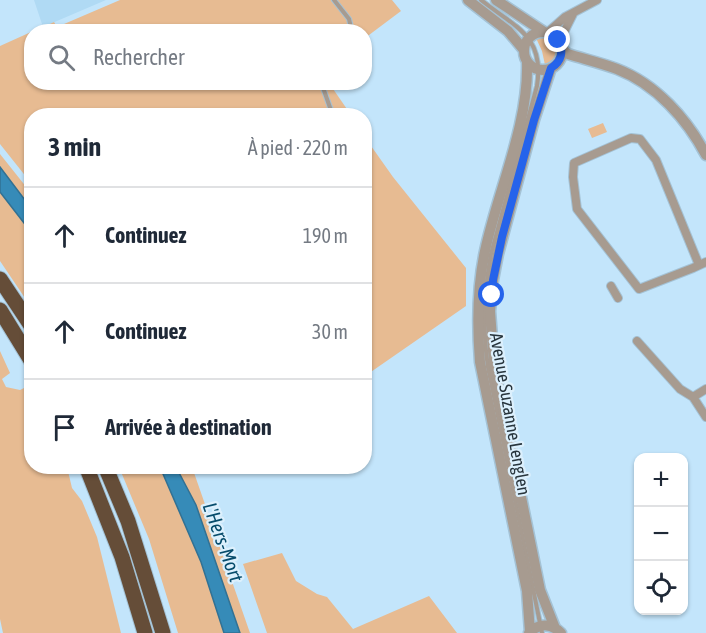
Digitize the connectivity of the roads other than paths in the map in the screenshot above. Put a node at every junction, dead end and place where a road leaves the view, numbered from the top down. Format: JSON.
{"nodes":[{"id":1,"x":334,"y":0,"type":"edge"},
{"id":2,"x":468,"y":0,"type":"edge"},
{"id":3,"x":481,"y":0,"type":"edge"},
{"id":4,"x":496,"y":0,"type":"edge"},
{"id":5,"x":597,"y":0,"type":"edge"},
{"id":6,"x":573,"y":14,"type":"junction"},
{"id":7,"x":350,"y":24,"type":"edge"},
{"id":8,"x":545,"y":32,"type":"junction"},
{"id":9,"x":529,"y":38,"type":"junction"},
{"id":10,"x":561,"y":46,"type":"junction"},
{"id":11,"x":524,"y":50,"type":"junction"},
{"id":12,"x":527,"y":62,"type":"junction"},
{"id":13,"x":601,"y":65,"type":"junction"},
{"id":14,"x":555,"y":66,"type":"junction"},
{"id":15,"x":539,"y":70,"type":"junction"},
{"id":16,"x":324,"y":90,"type":"edge"},
{"id":17,"x":330,"y":108,"type":"edge"},
{"id":18,"x":706,"y":155,"type":"edge"},
{"id":19,"x":702,"y":264,"type":"edge"},
{"id":20,"x":0,"y":279,"type":"edge"},
{"id":21,"x":611,"y":286,"type":"dead end"},
{"id":22,"x":618,"y":298,"type":"dead end"},
{"id":23,"x":0,"y":310,"type":"edge"},
{"id":24,"x":24,"y":315,"type":"edge"},
{"id":25,"x":637,"y":341,"type":"dead end"},
{"id":26,"x":24,"y":349,"type":"edge"},
{"id":27,"x":706,"y":389,"type":"edge"},
{"id":28,"x":693,"y":398,"type":"junction"},
{"id":29,"x":706,"y":417,"type":"edge"},
{"id":30,"x":89,"y":474,"type":"edge"},
{"id":31,"x":108,"y":474,"type":"edge"},
{"id":32,"x":140,"y":556,"type":"junction"},
{"id":33,"x":128,"y":577,"type":"junction"},
{"id":34,"x":542,"y":629,"type":"edge"},
{"id":35,"x":558,"y":630,"type":"edge"},
{"id":36,"x":530,"y":632,"type":"edge"},
{"id":37,"x":134,"y":633,"type":"edge"},
{"id":38,"x":145,"y":633,"type":"edge"},
{"id":39,"x":163,"y":633,"type":"edge"},
{"id":40,"x":171,"y":633,"type":"edge"}],
"edges":[{"from":1,"to":7,"type":"lane"},
{"from":2,"to":11,"type":"street"},
{"from":3,"to":9,"type":"lane"},
{"from":4,"to":8,"type":"street"},
{"from":5,"to":6,"type":"street"},
{"from":6,"to":8,"type":"street"},
{"from":6,"to":10,"type":"street"},
{"from":8,"to":9,"type":"street"},
{"from":8,"to":10,"type":"street"},
{"from":9,"to":11,"type":"street"},
{"from":9,"to":15,"type":"lane"},
{"from":10,"to":13,"type":"street"},
{"from":10,"to":14,"type":"street","name":"Avenue Suzanne Lenglen"},
{"from":11,"to":12,"type":"street","name":"Avenue Suzanne Lenglen"},
{"from":12,"to":15,"type":"street"},
{"from":12,"to":36,"type":"street","name":"Avenue Suzanne Lenglen"},
{"from":13,"to":14,"type":"street"},
{"from":13,"to":18,"type":"street"},
{"from":14,"to":15,"type":"street"},
{"from":14,"to":35,"type":"street","name":"Avenue Suzanne Lenglen"},
{"from":15,"to":34,"type":"lane"},
{"from":16,"to":17,"type":"lane"},
{"from":19,"to":19,"type":"street"},
{"from":20,"to":24,"type":"highway"},
{"from":21,"to":22,"type":"street"},
{"from":23,"to":26,"type":"highway"},
{"from":25,"to":28,"type":"street"},
{"from":27,"to":28,"type":"street"},
{"from":28,"to":29,"type":"street"},
{"from":30,"to":33,"type":"highway"},
{"from":31,"to":32,"type":"highway"},
{"from":32,"to":39,"type":"highway"},
{"from":32,"to":40,"type":"highway"},
{"from":33,"to":37,"type":"highway"},
{"from":33,"to":38,"type":"highway"},
{"from":34,"to":35,"type":"street"},
{"from":34,"to":36,"type":"street"}]}
